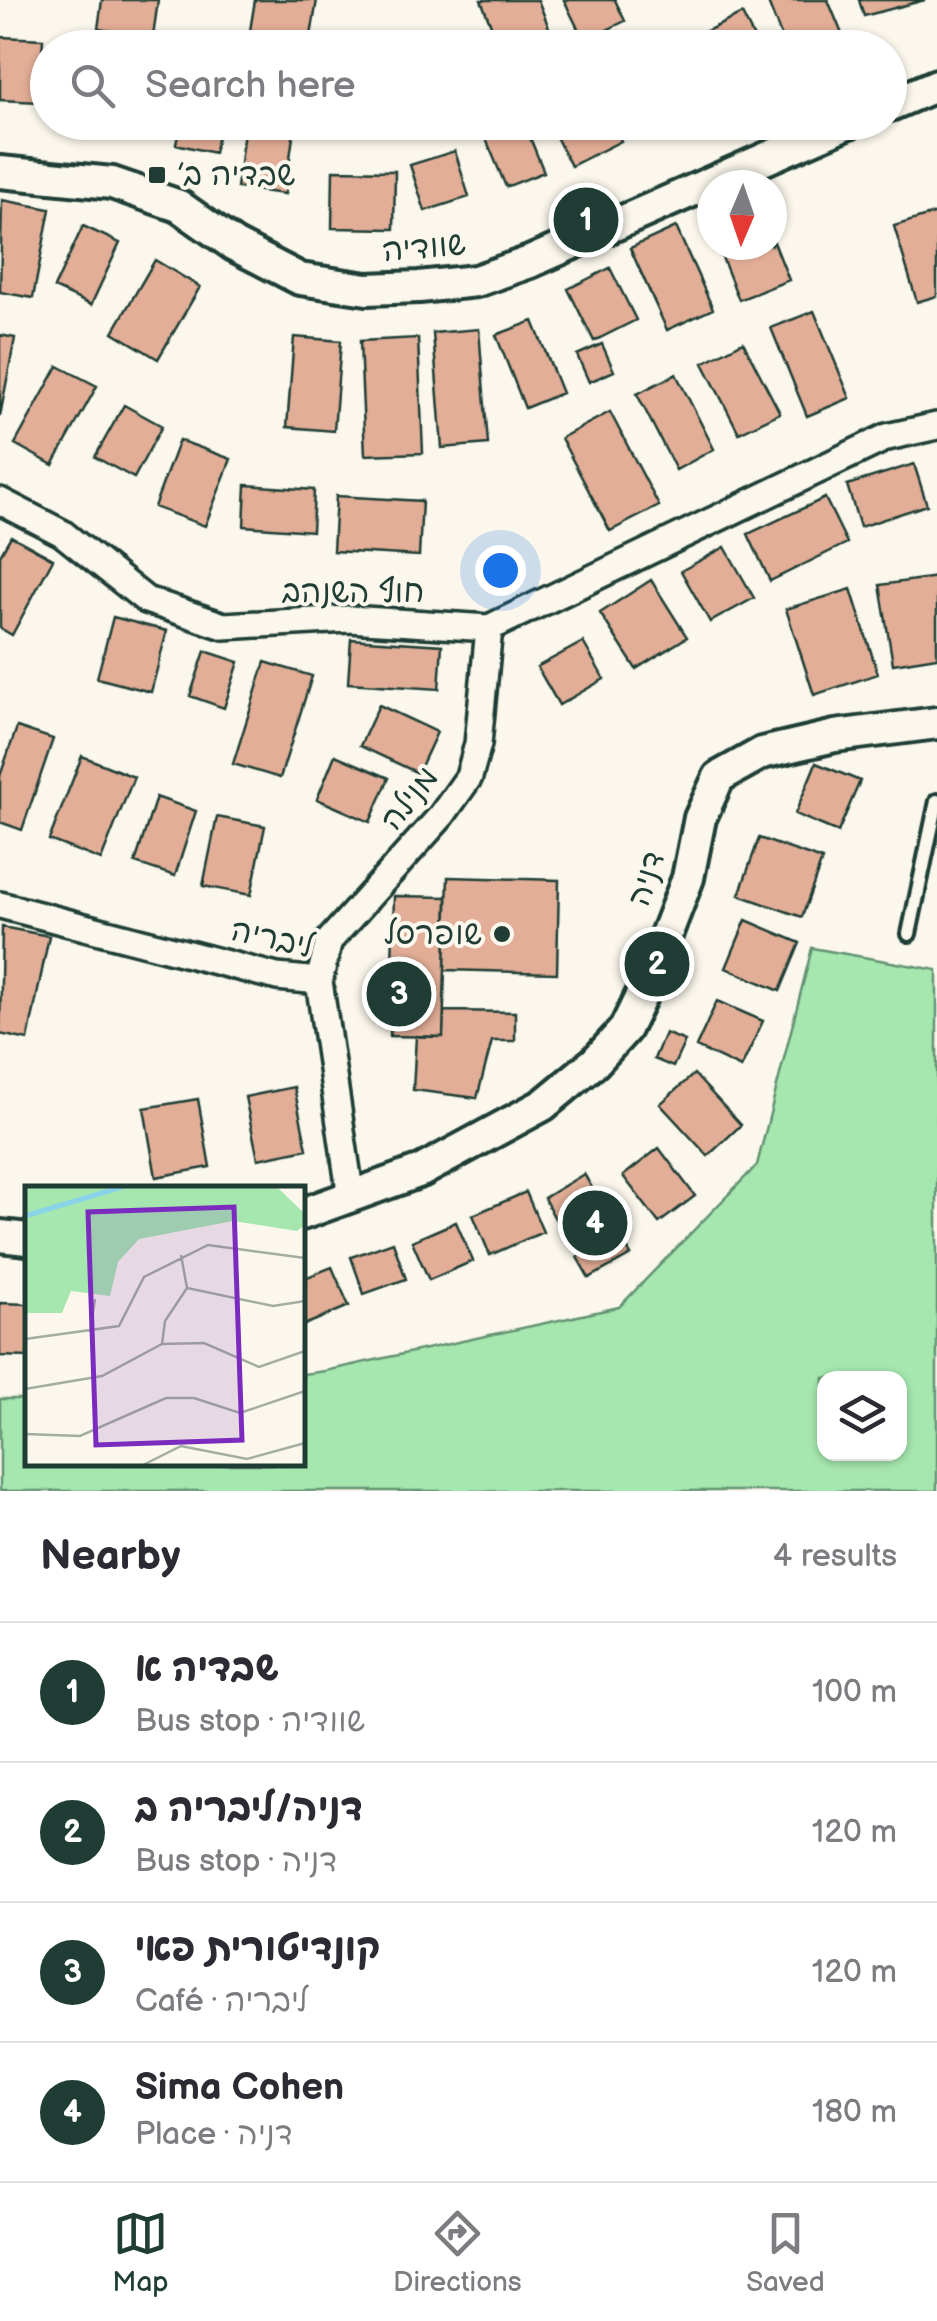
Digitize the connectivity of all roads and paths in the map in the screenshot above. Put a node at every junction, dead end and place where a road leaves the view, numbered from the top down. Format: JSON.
{"nodes":[{"id":1,"x":937,"y":85,"type":"edge"},
{"id":2,"x":907,"y":98,"type":"edge"},
{"id":3,"x":808,"y":140,"type":"edge"},
{"id":4,"x":0,"y":172,"type":"edge"},
{"id":5,"x":937,"y":426,"type":"edge"},
{"id":6,"x":0,"y":502,"type":"edge"},
{"id":7,"x":489,"y":628,"type":"junction"},
{"id":8,"x":937,"y":723,"type":"edge"},
{"id":9,"x":937,"y":800,"type":"edge"},
{"id":10,"x":0,"y":905,"type":"edge"},
{"id":11,"x":909,"y":934,"type":"dead end"},
{"id":12,"x":319,"y":981,"type":"junction"},
{"id":13,"x":351,"y":1198,"type":"junction"},
{"id":14,"x":305,"y":1213,"type":"edge"},
{"id":15,"x":0,"y":1236,"type":"edge"},
{"id":16,"x":25,"y":1240,"type":"edge"}],
"edges":[{"from":1,"to":2,"type":"street"},
{"from":3,"to":4,"type":"street","name":"שוודיה"},
{"from":5,"to":7,"type":"street","name":"חוף השנהב"},
{"from":6,"to":7,"type":"street","name":"חוף השנהב"},
{"from":7,"to":12,"type":"street","name":"מנילה"},
{"from":8,"to":13,"type":"street","name":"דניה"},
{"from":9,"to":11,"type":"lane"},
{"from":10,"to":12,"type":"street","name":"ליבריה"},
{"from":12,"to":13,"type":"street","name":"ליבריה"},
{"from":13,"to":14,"type":"street","name":"דניה"},
{"from":15,"to":16,"type":"street"}]}
